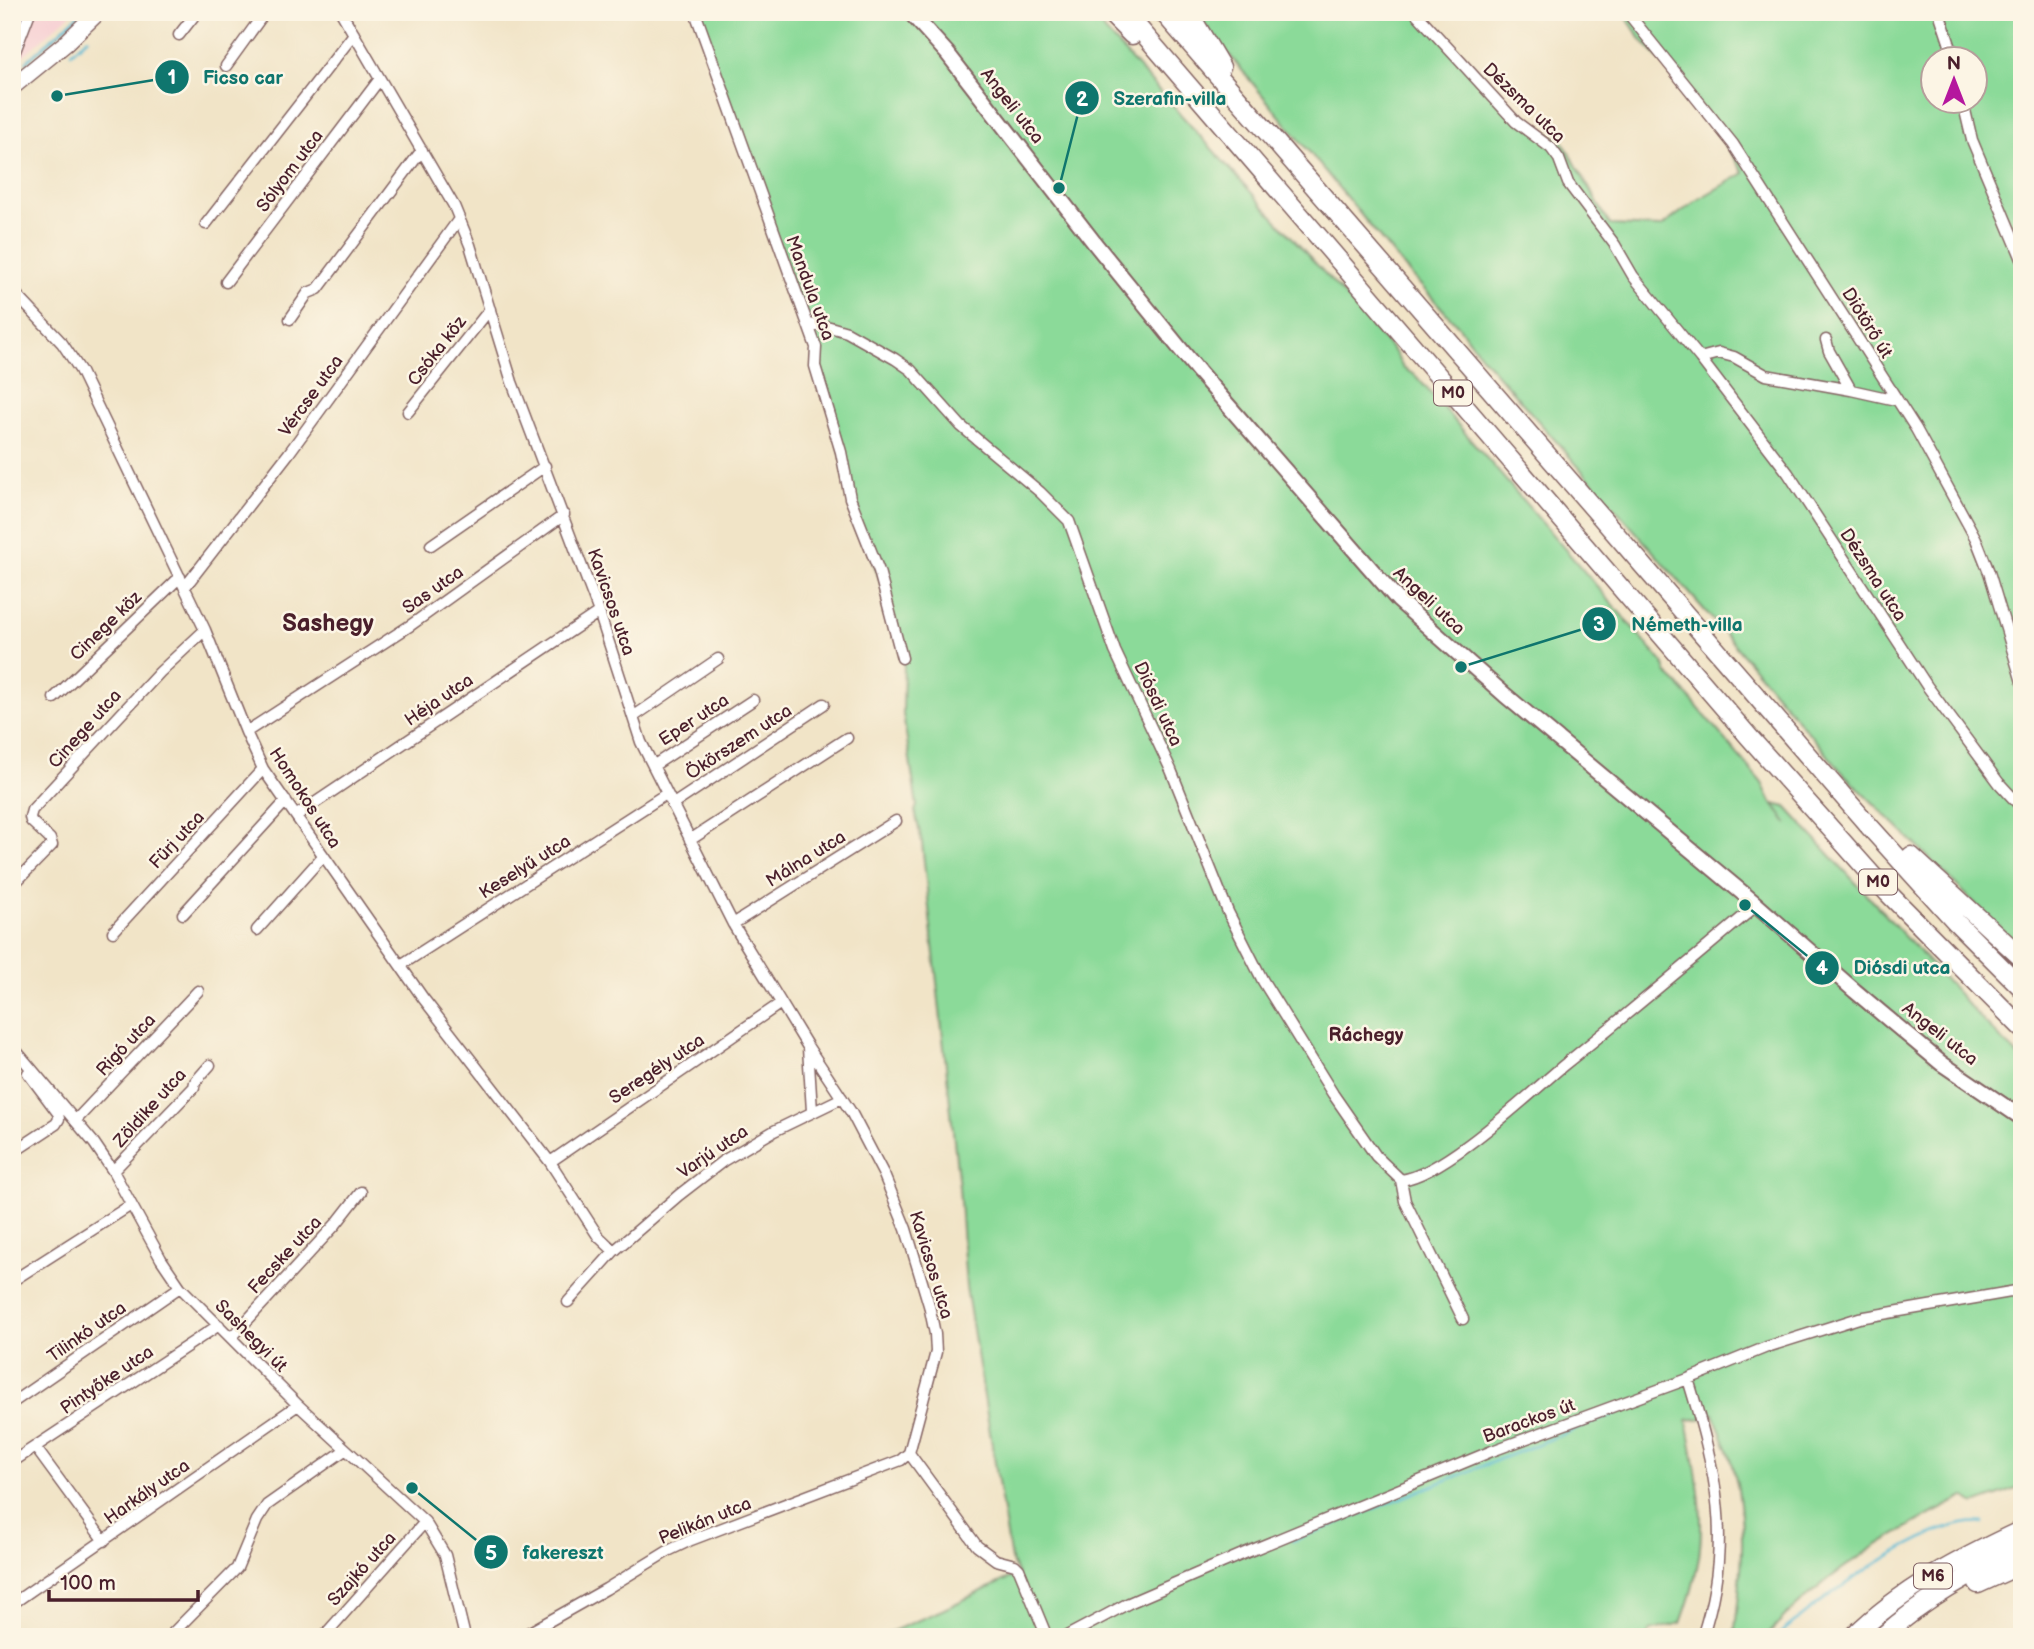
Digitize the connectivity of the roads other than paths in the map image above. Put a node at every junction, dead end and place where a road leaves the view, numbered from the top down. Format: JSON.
{"nodes":[{"id":1,"x":30,"y":12,"type":"edge"},
{"id":2,"x":98,"y":12,"type":"edge"},
{"id":3,"x":197,"y":12,"type":"edge"},
{"id":4,"x":265,"y":12,"type":"edge"},
{"id":5,"x":341,"y":12,"type":"edge"},
{"id":6,"x":695,"y":12,"type":"edge"},
{"id":7,"x":910,"y":12,"type":"edge"},
{"id":8,"x":1109,"y":12,"type":"edge"},
{"id":9,"x":1125,"y":12,"type":"edge"},
{"id":10,"x":1163,"y":12,"type":"edge"},
{"id":11,"x":1186,"y":12,"type":"edge"},
{"id":12,"x":1415,"y":12,"type":"edge"},
{"id":13,"x":1627,"y":12,"type":"edge"},
{"id":14,"x":1940,"y":12,"type":"edge"},
{"id":15,"x":354,"y":34,"type":"junction"},
{"id":16,"x":179,"y":35,"type":"dead end"},
{"id":17,"x":1951,"y":46,"type":"edge"},
{"id":18,"x":1156,"y":48,"type":"junction"},
{"id":19,"x":12,"y":59,"type":"edge"},
{"id":20,"x":226,"y":66,"type":"dead end"},
{"id":21,"x":15,"y":80,"type":"edge"},
{"id":22,"x":379,"y":80,"type":"junction"},
{"id":23,"x":1240,"y":100,"type":"junction"},
{"id":24,"x":1966,"y":116,"type":"edge"},
{"id":25,"x":422,"y":150,"type":"junction"},
{"id":26,"x":459,"y":219,"type":"junction"},
{"id":27,"x":206,"y":224,"type":"dead end"},
{"id":28,"x":2022,"y":259,"type":"edge"},
{"id":29,"x":226,"y":282,"type":"dead end"},
{"id":30,"x":15,"y":297,"type":"edge"},
{"id":31,"x":490,"y":309,"type":"junction"},
{"id":32,"x":290,"y":319,"type":"dead end"},
{"id":33,"x":808,"y":324,"type":"junction"},
{"id":34,"x":1826,"y":340,"type":"dead end"},
{"id":35,"x":1700,"y":358,"type":"junction"},
{"id":36,"x":1851,"y":390,"type":"junction"},
{"id":37,"x":1896,"y":400,"type":"junction"},
{"id":38,"x":408,"y":412,"type":"dead end"},
{"id":39,"x":545,"y":466,"type":"junction"},
{"id":40,"x":564,"y":516,"type":"junction"},
{"id":41,"x":431,"y":545,"type":"dead end"},
{"id":42,"x":180,"y":577,"type":"junction"},
{"id":43,"x":185,"y":587,"type":"junction"},
{"id":44,"x":600,"y":612,"type":"junction"},
{"id":45,"x":205,"y":630,"type":"junction"},
{"id":46,"x":902,"y":658,"type":"dead end"},
{"id":47,"x":718,"y":659,"type":"dead end"},
{"id":48,"x":2022,"y":682,"type":"edge"},
{"id":49,"x":54,"y":698,"type":"dead end"},
{"id":50,"x":753,"y":700,"type":"dead end"},
{"id":51,"x":824,"y":705,"type":"dead end"},
{"id":52,"x":633,"y":717,"type":"junction"},
{"id":53,"x":246,"y":732,"type":"junction"},
{"id":54,"x":847,"y":738,"type":"dead end"},
{"id":55,"x":653,"y":766,"type":"junction"},
{"id":56,"x":264,"y":769,"type":"junction"},
{"id":57,"x":666,"y":794,"type":"junction"},
{"id":58,"x":286,"y":801,"type":"junction"},
{"id":59,"x":671,"y":805,"type":"junction"},
{"id":60,"x":2022,"y":808,"type":"edge"},
{"id":61,"x":297,"y":815,"type":"junction"},
{"id":62,"x":896,"y":821,"type":"dead end"},
{"id":63,"x":1869,"y":826,"type":"junction"},
{"id":64,"x":690,"y":840,"type":"junction"},
{"id":65,"x":323,"y":856,"type":"junction"},
{"id":66,"x":12,"y":886,"type":"edge"},
{"id":67,"x":1757,"y":905,"type":"junction"},
{"id":68,"x":183,"y":914,"type":"dead end"},
{"id":69,"x":733,"y":924,"type":"junction"},
{"id":70,"x":257,"y":930,"type":"dead end"},
{"id":71,"x":113,"y":932,"type":"dead end"},
{"id":72,"x":2022,"y":958,"type":"edge"},
{"id":73,"x":401,"y":965,"type":"junction"},
{"id":74,"x":2022,"y":988,"type":"edge"},
{"id":75,"x":198,"y":991,"type":"dead end"},
{"id":76,"x":781,"y":1003,"type":"junction"},
{"id":77,"x":2022,"y":1028,"type":"edge"},
{"id":78,"x":13,"y":1047,"type":"edge"},
{"id":79,"x":808,"y":1047,"type":"junction"},
{"id":80,"x":210,"y":1065,"type":"dead end"},
{"id":81,"x":826,"y":1074,"type":"junction"},
{"id":82,"x":810,"y":1082,"type":"junction"},
{"id":83,"x":842,"y":1098,"type":"junction"},
{"id":84,"x":812,"y":1111,"type":"junction"},
{"id":85,"x":2022,"y":1118,"type":"edge"},
{"id":86,"x":76,"y":1120,"type":"junction"},
{"id":87,"x":12,"y":1153,"type":"edge"},
{"id":88,"x":550,"y":1162,"type":"junction"},
{"id":89,"x":113,"y":1171,"type":"junction"},
{"id":90,"x":1401,"y":1180,"type":"junction"},
{"id":91,"x":361,"y":1192,"type":"dead end"},
{"id":92,"x":131,"y":1205,"type":"junction"},
{"id":93,"x":614,"y":1251,"type":"junction"},
{"id":94,"x":12,"y":1281,"type":"edge"},
{"id":95,"x":180,"y":1287,"type":"junction"},
{"id":96,"x":2022,"y":1290,"type":"edge"},
{"id":97,"x":568,"y":1302,"type":"dead end"},
{"id":98,"x":1462,"y":1319,"type":"dead end"},
{"id":99,"x":219,"y":1325,"type":"junction"},
{"id":100,"x":231,"y":1338,"type":"junction"},
{"id":101,"x":1688,"y":1379,"type":"junction"},
{"id":102,"x":12,"y":1403,"type":"edge"},
{"id":103,"x":298,"y":1405,"type":"junction"},
{"id":104,"x":35,"y":1447,"type":"junction"},
{"id":105,"x":345,"y":1450,"type":"junction"},
{"id":106,"x":909,"y":1453,"type":"junction"},
{"id":107,"x":12,"y":1462,"type":"edge"},
{"id":108,"x":425,"y":1522,"type":"junction"},
{"id":109,"x":2022,"y":1530,"type":"edge"},
{"id":110,"x":104,"y":1541,"type":"junction"},
{"id":111,"x":2022,"y":1549,"type":"edge"},
{"id":112,"x":2022,"y":1564,"type":"edge"},
{"id":113,"x":12,"y":1604,"type":"edge"},
{"id":114,"x":1886,"y":1632,"type":"edge"},
{"id":115,"x":169,"y":1637,"type":"edge"},
{"id":116,"x":323,"y":1637,"type":"edge"},
{"id":117,"x":465,"y":1637,"type":"edge"},
{"id":118,"x":521,"y":1637,"type":"edge"},
{"id":119,"x":1047,"y":1637,"type":"edge"},
{"id":120,"x":1065,"y":1637,"type":"edge"},
{"id":121,"x":1702,"y":1637,"type":"edge"},
{"id":122,"x":1853,"y":1637,"type":"edge"}],
"edges":[{"from":1,"to":19,"type":"street"},
{"from":2,"to":21,"type":"main road"},
{"from":3,"to":16,"type":"street"},
{"from":4,"to":20,"type":"street"},
{"from":5,"to":15,"type":"street","name":"Kavicsos utca"},
{"from":6,"to":33,"type":"street","name":"Mandula utca"},
{"from":7,"to":67,"type":"street","name":"Angeli utca"},
{"from":8,"to":18,"type":"highway"},
{"from":9,"to":18,"type":"highway","number":"M0"},
{"from":10,"to":23,"type":"highway","number":"M0"},
{"from":11,"to":23,"type":"highway"},
{"from":12,"to":35,"type":"street","name":"Dézsma utca"},
{"from":13,"to":37,"type":"street","name":"Diótörő út"},
{"from":14,"to":17,"type":"street"},
{"from":15,"to":22,"type":"street","name":"Kavicsos utca"},
{"from":15,"to":27,"type":"street"},
{"from":18,"to":77,"type":"highway","number":"M0"},
{"from":22,"to":25,"type":"street","name":"Kavicsos utca"},
{"from":22,"to":29,"type":"street","name":"Sólyom utca"},
{"from":23,"to":63,"type":"highway","number":"M0"},
{"from":24,"to":28,"type":"street"},
{"from":25,"to":26,"type":"street","name":"Kavicsos utca"},
{"from":25,"to":32,"type":"street"},
{"from":26,"to":31,"type":"street","name":"Kavicsos utca"},
{"from":26,"to":43,"type":"street","name":"Vércse utca"},
{"from":30,"to":42,"type":"street","name":"Homokos utca"},
{"from":31,"to":38,"type":"street","name":"Csóka köz"},
{"from":31,"to":39,"type":"street","name":"Kavicsos utca"},
{"from":33,"to":46,"type":"street","name":"Mandula utca"},
{"from":33,"to":90,"type":"street","name":"Diósdi utca"},
{"from":34,"to":36,"type":"street"},
{"from":35,"to":36,"type":"street"},
{"from":35,"to":60,"type":"street","name":"Dézsma utca"},
{"from":36,"to":37,"type":"street"},
{"from":37,"to":48,"type":"street","name":"Diótörő út"},
{"from":39,"to":40,"type":"street","name":"Kavicsos utca"},
{"from":39,"to":41,"type":"street"},
{"from":40,"to":44,"type":"street","name":"Kavicsos utca"},
{"from":40,"to":53,"type":"street","name":"Sas utca"},
{"from":42,"to":43,"type":"street","name":"Homokos utca"},
{"from":42,"to":49,"type":"street","name":"Cinege köz"},
{"from":43,"to":45,"type":"street","name":"Homokos utca"},
{"from":44,"to":52,"type":"street","name":"Kavicsos utca"},
{"from":44,"to":61,"type":"street","name":"Héja utca"},
{"from":45,"to":53,"type":"street","name":"Homokos utca"},
{"from":45,"to":66,"type":"street","name":"Cinege utca"},
{"from":47,"to":52,"type":"street"},
{"from":50,"to":55,"type":"street","name":"Eper utca"},
{"from":51,"to":59,"type":"street","name":"Ökörszem utca"},
{"from":52,"to":55,"type":"street","name":"Kavicsos utca"},
{"from":53,"to":56,"type":"street","name":"Homokos utca"},
{"from":54,"to":64,"type":"street"},
{"from":55,"to":57,"type":"street","name":"Kavicsos utca"},
{"from":56,"to":58,"type":"street","name":"Homokos utca"},
{"from":56,"to":71,"type":"street","name":"Fürj utca"},
{"from":57,"to":59,"type":"street","name":"Kavicsos utca"},
{"from":57,"to":73,"type":"street","name":"Keselyű utca"},
{"from":58,"to":61,"type":"street","name":"Homokos utca"},
{"from":58,"to":68,"type":"street"},
{"from":59,"to":64,"type":"street","name":"Kavicsos utca"},
{"from":61,"to":65,"type":"street","name":"Homokos utca"},
{"from":62,"to":69,"type":"street","name":"Málna utca"},
{"from":63,"to":72,"type":"highway"},
{"from":63,"to":74,"type":"highway","number":"M0"},
{"from":64,"to":69,"type":"street","name":"Kavicsos utca"},
{"from":65,"to":70,"type":"street"},
{"from":65,"to":73,"type":"street","name":"Homokos utca"},
{"from":67,"to":85,"type":"street","name":"Angeli utca"},
{"from":67,"to":90,"type":"street"},
{"from":69,"to":76,"type":"street","name":"Kavicsos utca"},
{"from":73,"to":88,"type":"street","name":"Homokos utca"},
{"from":75,"to":86,"type":"street","name":"Rigó utca"},
{"from":76,"to":79,"type":"street","name":"Kavicsos utca"},
{"from":76,"to":88,"type":"street","name":"Seregély utca"},
{"from":78,"to":86,"type":"street","name":"Sashegyi út"},
{"from":78,"to":87,"type":"street","name":"Sashegyi út"},
{"from":79,"to":81,"type":"street","name":"Kavicsos utca"},
{"from":79,"to":82,"type":"street","name":"Kavicsos utca"},
{"from":80,"to":89,"type":"street","name":"Zöldike utca"},
{"from":81,"to":82,"type":"street"},
{"from":81,"to":83,"type":"street","name":"Kavicsos utca"},
{"from":82,"to":84,"type":"street","name":"Kavicsos utca"},
{"from":83,"to":84,"type":"street","name":"Varjú utca"},
{"from":83,"to":106,"type":"street","name":"Kavicsos utca"},
{"from":84,"to":93,"type":"street","name":"Varjú utca"},
{"from":86,"to":89,"type":"street","name":"Sashegyi út"},
{"from":88,"to":93,"type":"street","name":"Homokos utca"},
{"from":89,"to":92,"type":"street","name":"Sashegyi út"},
{"from":90,"to":98,"type":"street","name":"Diósdi utca"},
{"from":91,"to":100,"type":"street","name":"Fecske utca"},
{"from":92,"to":94,"type":"street"},
{"from":92,"to":95,"type":"street","name":"Sashegyi út"},
{"from":93,"to":97,"type":"street","name":"Varjú utca"},
{"from":95,"to":99,"type":"street","name":"Sashegyi út"},
{"from":95,"to":102,"type":"street","name":"Tilinkó utca"},
{"from":96,"to":101,"type":"street","name":"Barackos út"},
{"from":99,"to":100,"type":"street","name":"Sashegyi út"},
{"from":99,"to":104,"type":"street","name":"Pintyőke utca"},
{"from":100,"to":103,"type":"street","name":"Sashegyi út"},
{"from":101,"to":120,"type":"street","name":"Barackos út"},
{"from":101,"to":121,"type":"street"},
{"from":103,"to":105,"type":"street","name":"Sashegyi út"},
{"from":103,"to":110,"type":"street","name":"Harkály utca"},
{"from":104,"to":107,"type":"street","name":"Pintyőke utca"},
{"from":104,"to":110,"type":"street"},
{"from":105,"to":108,"type":"street","name":"Sashegyi út"},
{"from":105,"to":115,"type":"street"},
{"from":106,"to":118,"type":"street","name":"Pelikán utca"},
{"from":106,"to":119,"type":"street"},
{"from":108,"to":116,"type":"street","name":"Szajkó utca"},
{"from":108,"to":117,"type":"street","name":"Sashegyi út"},
{"from":109,"to":122,"type":"highway","number":"M6"},
{"from":110,"to":113,"type":"street","name":"Harkály utca"},
{"from":111,"to":114,"type":"highway"},
{"from":112,"to":114,"type":"highway"}]}
